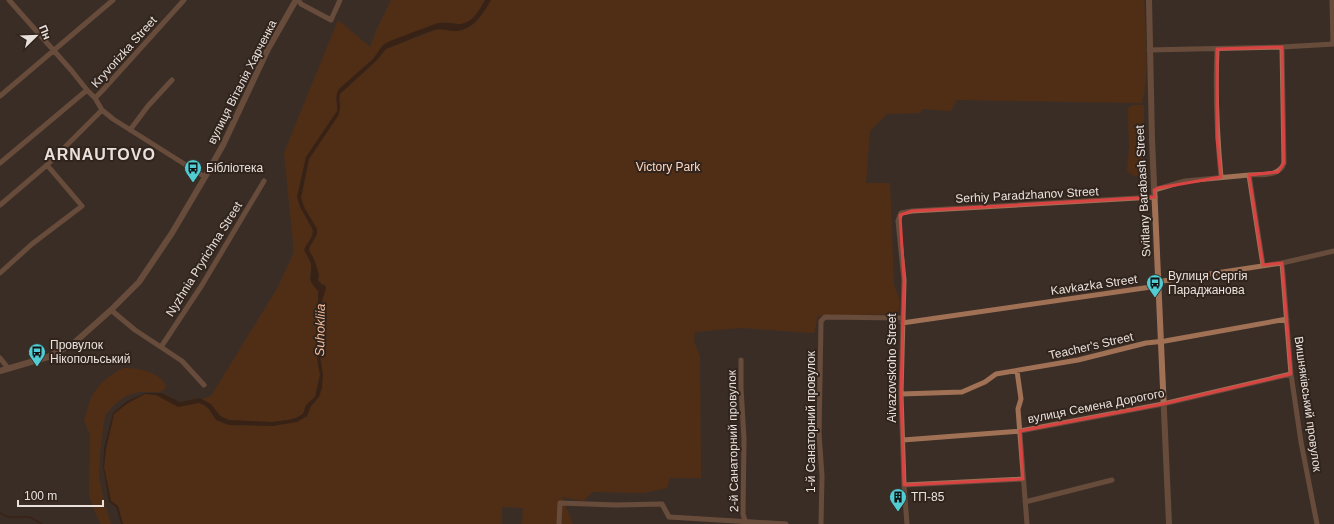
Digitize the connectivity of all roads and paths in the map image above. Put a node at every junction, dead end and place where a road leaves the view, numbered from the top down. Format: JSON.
{"nodes":[{"id":1,"x":8,"y":0,"type":"edge"},
{"id":2,"x":113,"y":0,"type":"edge"},
{"id":3,"x":184,"y":0,"type":"edge"},
{"id":4,"x":297,"y":0,"type":"edge"},
{"id":5,"x":340,"y":0,"type":"edge"},
{"id":6,"x":1149,"y":0,"type":"edge"},
{"id":7,"x":1332,"y":0,"type":"edge"},
{"id":8,"x":1334,"y":44,"type":"edge"},
{"id":9,"x":1282,"y":47,"type":"junction"},
{"id":10,"x":1217,"y":49,"type":"junction"},
{"id":11,"x":1149,"y":50,"type":"junction"},
{"id":12,"x":53,"y":52,"type":"junction"},
{"id":13,"x":172,"y":80,"type":"dead end"},
{"id":14,"x":87,"y":90,"type":"junction"},
{"id":15,"x":0,"y":96,"type":"edge"},
{"id":16,"x":95,"y":98,"type":"junction"},
{"id":17,"x":102,"y":110,"type":"junction"},
{"id":18,"x":130,"y":130,"type":"junction"},
{"id":19,"x":0,"y":163,"type":"edge"},
{"id":20,"x":48,"y":166,"type":"junction"},
{"id":21,"x":1249,"y":175,"type":"junction"},
{"id":22,"x":205,"y":177,"type":"junction"},
{"id":23,"x":1221,"y":177,"type":"junction"},
{"id":24,"x":264,"y":181,"type":"dead end"},
{"id":25,"x":1154,"y":190,"type":"junction"},
{"id":26,"x":1155,"y":197,"type":"junction"},
{"id":27,"x":0,"y":205,"type":"edge"},
{"id":28,"x":901,"y":213,"type":"joint"},
{"id":29,"x":1334,"y":251,"type":"edge"},
{"id":30,"x":1282,"y":263,"type":"junction"},
{"id":31,"x":1263,"y":265,"type":"junction"},
{"id":32,"x":0,"y":273,"type":"edge"},
{"id":33,"x":1158,"y":284,"type":"junction"},
{"id":34,"x":111,"y":310,"type":"junction"},
{"id":35,"x":1287,"y":319,"type":"junction"},
{"id":36,"x":821,"y":321,"type":"joint"},
{"id":37,"x":902,"y":321,"type":"junction"},
{"id":38,"x":1161,"y":342,"type":"junction"},
{"id":39,"x":161,"y":346,"type":"junction"},
{"id":40,"x":0,"y":358,"type":"edge"},
{"id":41,"x":741,"y":360,"type":"dead end"},
{"id":42,"x":8,"y":368,"type":"junction"},
{"id":43,"x":0,"y":370,"type":"edge"},
{"id":44,"x":1017,"y":371,"type":"junction"},
{"id":45,"x":1291,"y":374,"type":"junction"},
{"id":46,"x":204,"y":385,"type":"dead end"},
{"id":47,"x":901,"y":394,"type":"junction"},
{"id":48,"x":1163,"y":404,"type":"junction"},
{"id":49,"x":1020,"y":431,"type":"junction"},
{"id":50,"x":903,"y":440,"type":"junction"},
{"id":51,"x":1023,"y":479,"type":"junction"},
{"id":52,"x":1112,"y":480,"type":"dead end"},
{"id":53,"x":904,"y":485,"type":"junction"},
{"id":54,"x":1025,"y":502,"type":"junction"},
{"id":55,"x":746,"y":523,"type":"edge"},
{"id":56,"x":559,"y":524,"type":"edge"},
{"id":57,"x":786,"y":524,"type":"edge"},
{"id":58,"x":821,"y":524,"type":"edge"},
{"id":59,"x":907,"y":524,"type":"edge"},
{"id":60,"x":1027,"y":524,"type":"edge"},
{"id":61,"x":1168,"y":524,"type":"edge"},
{"id":62,"x":1317,"y":524,"type":"edge"}],
"edges":[{"from":1,"to":12,"type":"street"},
{"from":2,"to":12,"type":"street"},
{"from":3,"to":16,"type":"street","name":"Kryvorizka Street"},
{"from":4,"to":5,"type":"street"},
{"from":4,"to":22,"type":"street","name":"вулиця Віталія Харченка"},
{"from":6,"to":11,"type":"street","name":"Svitlany Barabash Street"},
{"from":7,"to":8,"type":"street"},
{"from":8,"to":9,"type":"street"},
{"from":9,"to":10,"type":"street"},
{"from":9,"to":21,"type":"street"},
{"from":10,"to":11,"type":"street"},
{"from":10,"to":23,"type":"street"},
{"from":11,"to":25,"type":"street","name":"Svitlany Barabash Street"},
{"from":12,"to":14,"type":"street"},
{"from":12,"to":15,"type":"street"},
{"from":13,"to":18,"type":"street"},
{"from":14,"to":16,"type":"street"},
{"from":14,"to":19,"type":"street"},
{"from":16,"to":17,"type":"street"},
{"from":17,"to":18,"type":"street"},
{"from":17,"to":20,"type":"street"},
{"from":18,"to":22,"type":"street"},
{"from":20,"to":27,"type":"street"},
{"from":20,"to":32,"type":"street"},
{"from":21,"to":23,"type":"street"},
{"from":21,"to":31,"type":"street"},
{"from":22,"to":34,"type":"street","name":"вулиця Віталія Харченка"},
{"from":23,"to":25,"type":"street"},
{"from":24,"to":39,"type":"street","name":"Nyzhnia Pryrichna Street"},
{"from":25,"to":26,"type":"street","name":"Svitlany Barabash Street"},
{"from":26,"to":28,"type":"street","name":"Serhiy Paradzhanov Street"},
{"from":26,"to":33,"type":"street","name":"Svitlany Barabash Street"},
{"from":28,"to":37,"type":"street","name":"Aivazovskoho Street"},
{"from":29,"to":30,"type":"street","name":"Kavkazka Street"},
{"from":30,"to":31,"type":"street","name":"Kavkazka Street"},
{"from":30,"to":35,"type":"street","name":"Вишняківський провулок"},
{"from":31,"to":33,"type":"street","name":"Kavkazka Street"},
{"from":33,"to":37,"type":"street","name":"Kavkazka Street"},
{"from":33,"to":38,"type":"street","name":"Svitlany Barabash Street"},
{"from":34,"to":39,"type":"street"},
{"from":34,"to":42,"type":"street","name":"вулиця Віталія Харченка"},
{"from":35,"to":38,"type":"street","name":"Teacher's Street"},
{"from":35,"to":45,"type":"street","name":"Вишняківський провулок"},
{"from":36,"to":37,"type":"street","name":"Kavkazka Street"},
{"from":36,"to":58,"type":"street","name":"1-й Санаторний провулок"},
{"from":37,"to":47,"type":"street","name":"Aivazovskoho Street"},
{"from":38,"to":44,"type":"street","name":"Teacher's Street"},
{"from":38,"to":48,"type":"street","name":"Svitlany Barabash Street"},
{"from":39,"to":46,"type":"street"},
{"from":40,"to":42,"type":"street"},
{"from":41,"to":55,"type":"street","name":"2-й Санаторний провулок"},
{"from":42,"to":43,"type":"street","name":"вулиця Віталія Харченка"},
{"from":44,"to":47,"type":"street","name":"Teacher's Street"},
{"from":44,"to":49,"type":"street"},
{"from":45,"to":48,"type":"street","name":"вулиця Семена Дорогого"},
{"from":45,"to":62,"type":"street","name":"Вишняківський провулок"},
{"from":47,"to":50,"type":"street","name":"Aivazovskoho Street"},
{"from":48,"to":49,"type":"street","name":"вулиця Семена Дорогого"},
{"from":48,"to":61,"type":"street","name":"Svitlany Barabash Street"},
{"from":49,"to":50,"type":"street","name":"вулиця Семена Дорогого"},
{"from":49,"to":51,"type":"street"},
{"from":50,"to":53,"type":"street","name":"Aivazovskoho Street"},
{"from":51,"to":53,"type":"street"},
{"from":51,"to":54,"type":"street"},
{"from":52,"to":54,"type":"street"},
{"from":53,"to":59,"type":"street","name":"Aivazovskoho Street"},
{"from":54,"to":60,"type":"street"},
{"from":55,"to":56,"type":"street"},
{"from":55,"to":57,"type":"street"}]}
